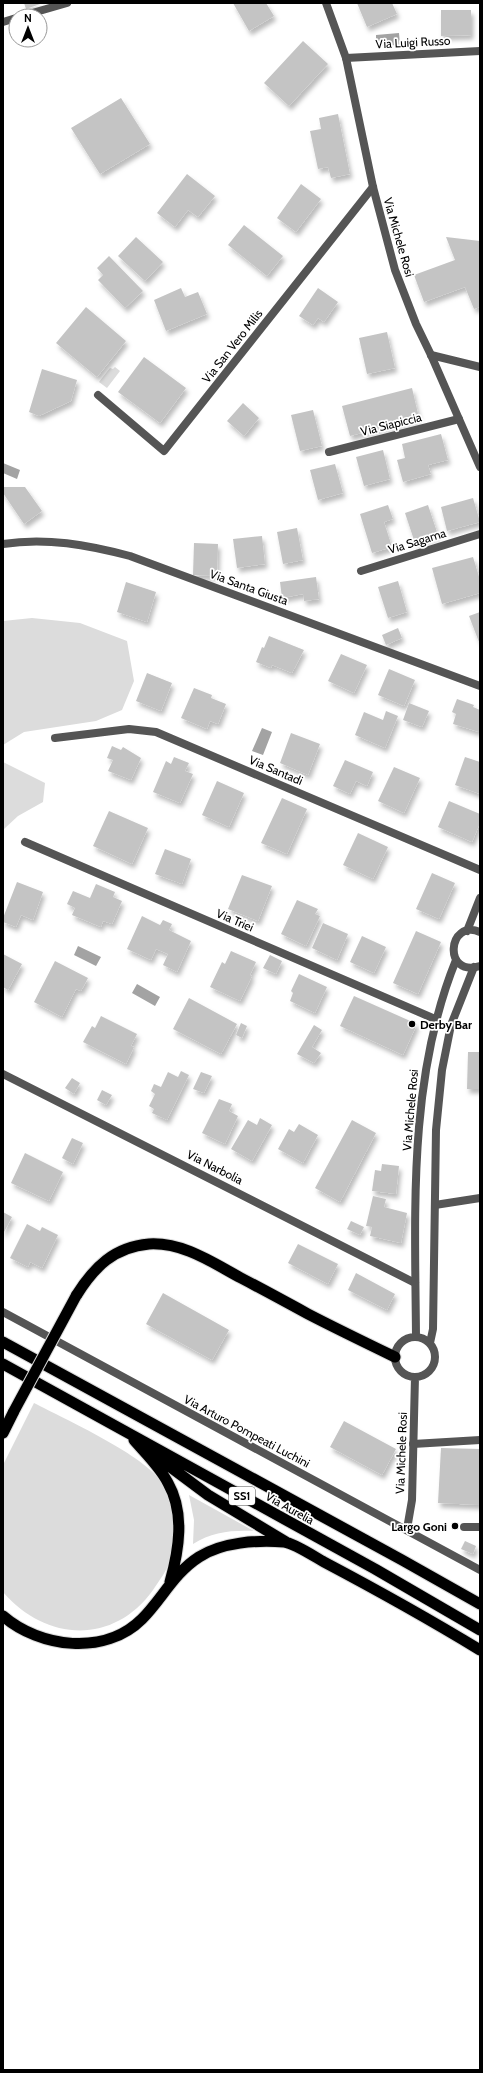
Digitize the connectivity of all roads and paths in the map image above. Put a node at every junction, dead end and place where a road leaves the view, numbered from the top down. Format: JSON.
{"nodes":[{"id":1,"x":67,"y":3,"type":"edge"},
{"id":2,"x":326,"y":3,"type":"edge"},
{"id":3,"x":48,"y":8,"type":"edge"},
{"id":4,"x":480,"y":51,"type":"edge"},
{"id":5,"x":346,"y":58,"type":"junction"},
{"id":6,"x":373,"y":187,"type":"junction"},
{"id":7,"x":432,"y":356,"type":"junction"},
{"id":8,"x":480,"y":367,"type":"edge"},
{"id":9,"x":98,"y":395,"type":"dead end"},
{"id":10,"x":459,"y":419,"type":"junction"},
{"id":11,"x":329,"y":452,"type":"dead end"},
{"id":12,"x":480,"y":465,"type":"edge"},
{"id":13,"x":480,"y":534,"type":"edge"},
{"id":14,"x":3,"y":544,"type":"edge"},
{"id":15,"x":361,"y":571,"type":"dead end"},
{"id":16,"x":480,"y":686,"type":"edge"},
{"id":17,"x":55,"y":738,"type":"dead end"},
{"id":18,"x":26,"y":842,"type":"dead end"},
{"id":19,"x":480,"y":870,"type":"edge"},
{"id":20,"x":480,"y":898,"type":"edge"},
{"id":21,"x":467,"y":931,"type":"junction"},
{"id":22,"x":480,"y":932,"type":"edge"},
{"id":23,"x":456,"y":960,"type":"junction"},
{"id":24,"x":477,"y":966,"type":"edge"},
{"id":25,"x":436,"y":1019,"type":"junction"},
{"id":26,"x":3,"y":1074,"type":"edge"},
{"id":27,"x":480,"y":1198,"type":"edge"},
{"id":28,"x":435,"y":1205,"type":"junction"},
{"id":29,"x":415,"y":1283,"type":"junction"},
{"id":30,"x":3,"y":1312,"type":"edge"},
{"id":31,"x":416,"y":1337,"type":"junction"},
{"id":32,"x":3,"y":1342,"type":"edge"},
{"id":33,"x":430,"y":1343,"type":"junction"},
{"id":34,"x":395,"y":1357,"type":"junction"},
{"id":35,"x":3,"y":1364,"type":"edge"},
{"id":36,"x":415,"y":1377,"type":"junction"},
{"id":37,"x":3,"y":1433,"type":"edge"},
{"id":38,"x":129,"y":1435,"type":"junction"},
{"id":39,"x":480,"y":1440,"type":"edge"},
{"id":40,"x":413,"y":1444,"type":"junction"},
{"id":41,"x":464,"y":1527,"type":"dead end"},
{"id":42,"x":480,"y":1527,"type":"edge"},
{"id":43,"x":407,"y":1529,"type":"junction"},
{"id":44,"x":286,"y":1542,"type":"junction"},
{"id":45,"x":480,"y":1570,"type":"edge"},
{"id":46,"x":170,"y":1583,"type":"junction"},
{"id":47,"x":480,"y":1604,"type":"edge"},
{"id":48,"x":3,"y":1616,"type":"edge"},
{"id":49,"x":480,"y":1630,"type":"edge"},
{"id":50,"x":480,"y":1650,"type":"edge"}],
"edges":[{"from":1,"to":3,"type":"street"},
{"from":2,"to":5,"type":"street","name":"Via Michele Rosi"},
{"from":4,"to":5,"type":"street","name":"Via Luigi Russo"},
{"from":5,"to":6,"type":"street","name":"Via Michele Rosi"},
{"from":6,"to":7,"type":"street","name":"Via Michele Rosi"},
{"from":6,"to":9,"type":"street","name":"Via San Vero Milis"},
{"from":7,"to":8,"type":"street"},
{"from":7,"to":10,"type":"street","name":"Via Michele Rosi"},
{"from":10,"to":11,"type":"street","name":"Via Siapiccia"},
{"from":10,"to":12,"type":"street","name":"Via Michele Rosi"},
{"from":13,"to":15,"type":"street","name":"Via Sagama"},
{"from":14,"to":16,"type":"street","name":"Via Santa Giusta"},
{"from":17,"to":19,"type":"street","name":"Via Santadi"},
{"from":18,"to":25,"type":"street","name":"Via Triei"},
{"from":20,"to":21,"type":"street","name":"Via Michele Rosi"},
{"from":21,"to":22,"type":"street"},
{"from":21,"to":23,"type":"street","name":"Via Michele Rosi"},
{"from":23,"to":24,"type":"street"},
{"from":23,"to":25,"type":"street","name":"Via Michele Rosi"},
{"from":24,"to":28,"type":"street"},
{"from":25,"to":29,"type":"street","name":"Via Michele Rosi"},
{"from":26,"to":29,"type":"street","name":"Via Narbolia"},
{"from":27,"to":28,"type":"street"},
{"from":28,"to":33,"type":"street"},
{"from":29,"to":31,"type":"street","name":"Via Michele Rosi"},
{"from":30,"to":43,"type":"street","name":"Via Arturo Pompeati Luchini"},
{"from":31,"to":33,"type":"street"},
{"from":31,"to":34,"type":"street"},
{"from":32,"to":47,"type":"highway","name":"Via Aurelia","number":"SS1"},
{"from":33,"to":36,"type":"street"},
{"from":34,"to":36,"type":"street"},
{"from":34,"to":37,"type":"highway","bridge":true},
{"from":35,"to":38,"type":"highway","name":"Via Aurelia","number":"SS1"},
{"from":36,"to":40,"type":"street","name":"Via Michele Rosi"},
{"from":38,"to":44,"type":"highway"},
{"from":38,"to":46,"type":"highway"},
{"from":38,"to":49,"type":"highway","name":"Via Aurelia","number":"SS1"},
{"from":39,"to":40,"type":"street"},
{"from":40,"to":43,"type":"street","name":"Via Michele Rosi"},
{"from":41,"to":42,"type":"street"},
{"from":43,"to":45,"type":"street","name":"Via Arturo Pompeati Luchini"},
{"from":44,"to":46,"type":"highway"},
{"from":44,"to":50,"type":"highway"},
{"from":46,"to":48,"type":"highway"}]}
